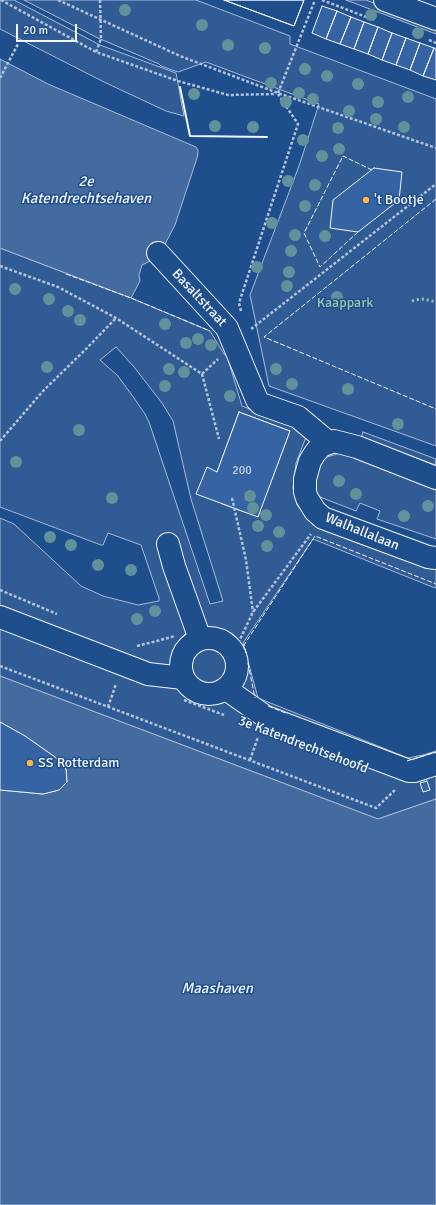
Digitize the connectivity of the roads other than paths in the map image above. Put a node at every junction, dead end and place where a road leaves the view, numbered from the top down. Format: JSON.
{"nodes":[{"id":1,"x":385,"y":0,"type":"edge"},
{"id":2,"x":430,"y":11,"type":"edge"},
{"id":3,"x":158,"y":253,"type":"dead end"},
{"id":4,"x":329,"y":442,"type":"junction"},
{"id":5,"x":436,"y":478,"type":"edge"},
{"id":6,"x":168,"y":544,"type":"dead end"},
{"id":7,"x":436,"y":558,"type":"edge"},
{"id":8,"x":0,"y":617,"type":"edge"},
{"id":9,"x":200,"y":639,"type":"junction"},
{"id":10,"x":182,"y":689,"type":"junction"},
{"id":11,"x":226,"y":689,"type":"junction"},
{"id":12,"x":436,"y":764,"type":"edge"}],
"edges":[{"from":1,"to":2,"type":"street"},
{"from":3,"to":4,"type":"street","name":"Basaltstraat"},
{"from":4,"to":5,"type":"street"},
{"from":4,"to":7,"type":"street","name":"Walhallalaan"},
{"from":6,"to":9,"type":"street"},
{"from":8,"to":10,"type":"street"},
{"from":9,"to":10,"type":"street"},
{"from":9,"to":11,"type":"street"},
{"from":10,"to":11,"type":"street"},
{"from":11,"to":12,"type":"street","name":"3e Katendrechtsehoofd"}]}
